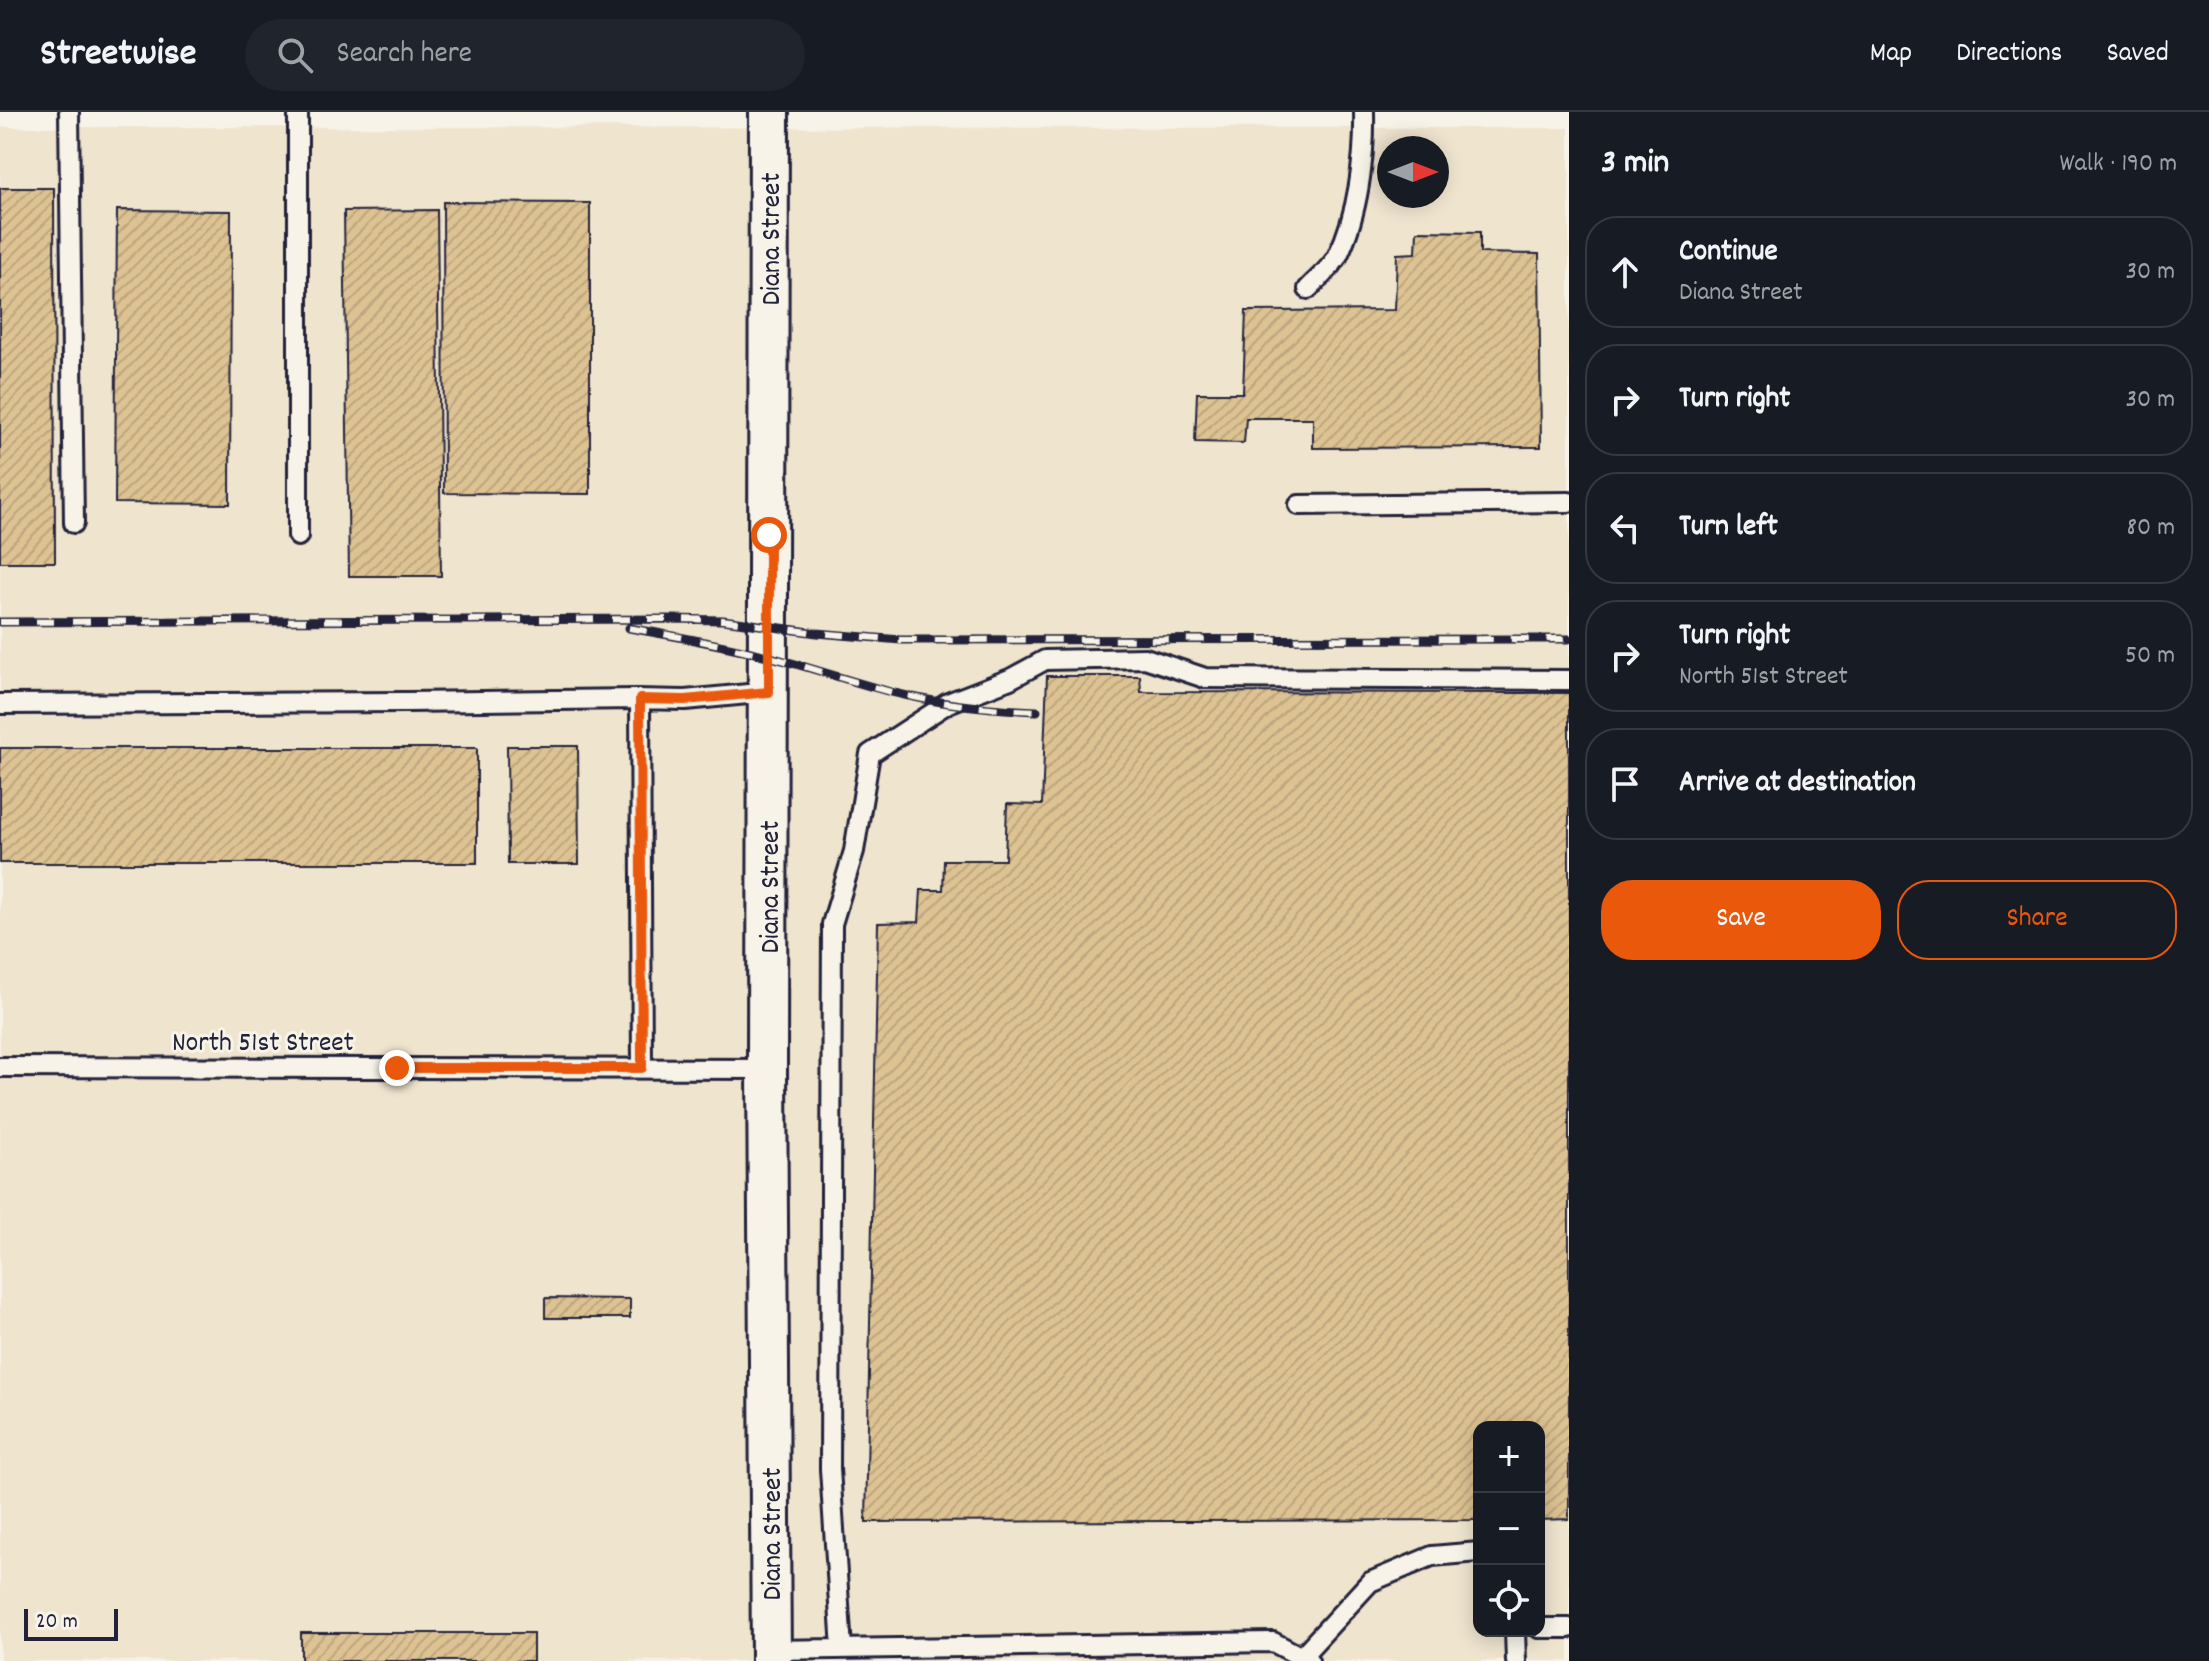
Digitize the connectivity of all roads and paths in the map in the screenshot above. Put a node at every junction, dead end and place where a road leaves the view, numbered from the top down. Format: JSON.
{"nodes":[{"id":1,"x":69,"y":112,"type":"edge"},
{"id":2,"x":298,"y":112,"type":"edge"},
{"id":3,"x":769,"y":112,"type":"edge"},
{"id":4,"x":1364,"y":112,"type":"edge"},
{"id":5,"x":1308,"y":289,"type":"dead end"},
{"id":6,"x":1569,"y":502,"type":"edge"},
{"id":7,"x":1299,"y":505,"type":"dead end"},
{"id":8,"x":74,"y":523,"type":"dead end"},
{"id":9,"x":298,"y":536,"type":"dead end"},
{"id":10,"x":1569,"y":680,"type":"edge"},
{"id":11,"x":769,"y":692,"type":"junction"},
{"id":12,"x":640,"y":699,"type":"junction"},
{"id":13,"x":0,"y":704,"type":"edge"},
{"id":14,"x":0,"y":1067,"type":"edge"},
{"id":15,"x":642,"y":1068,"type":"junction"},
{"id":16,"x":767,"y":1069,"type":"junction"},
{"id":17,"x":1473,"y":1553,"type":"edge"},
{"id":18,"x":1545,"y":1628,"type":"edge"},
{"id":19,"x":1569,"y":1628,"type":"edge"},
{"id":20,"x":1515,"y":1637,"type":"edge"},
{"id":21,"x":842,"y":1649,"type":"junction"},
{"id":22,"x":771,"y":1655,"type":"edge"},
{"id":23,"x":1305,"y":1659,"type":"edge"},
{"id":24,"x":1516,"y":1661,"type":"edge"}],
"edges":[{"from":1,"to":8,"type":"lane"},
{"from":2,"to":9,"type":"lane"},
{"from":3,"to":11,"type":"street","name":"Diana Street"},
{"from":4,"to":5,"type":"lane"},
{"from":6,"to":7,"type":"lane"},
{"from":10,"to":21,"type":"lane"},
{"from":11,"to":12,"type":"lane"},
{"from":11,"to":16,"type":"street","name":"Diana Street"},
{"from":12,"to":13,"type":"lane"},
{"from":12,"to":15,"type":"lane"},
{"from":14,"to":15,"type":"lane","name":"North 51st Street"},
{"from":15,"to":16,"type":"lane","name":"North 51st Street"},
{"from":16,"to":22,"type":"street","name":"Diana Street"},
{"from":17,"to":23,"type":"lane"},
{"from":18,"to":19,"type":"lane"},
{"from":20,"to":24,"type":"lane"},
{"from":21,"to":22,"type":"lane"},
{"from":21,"to":23,"type":"lane"}]}
